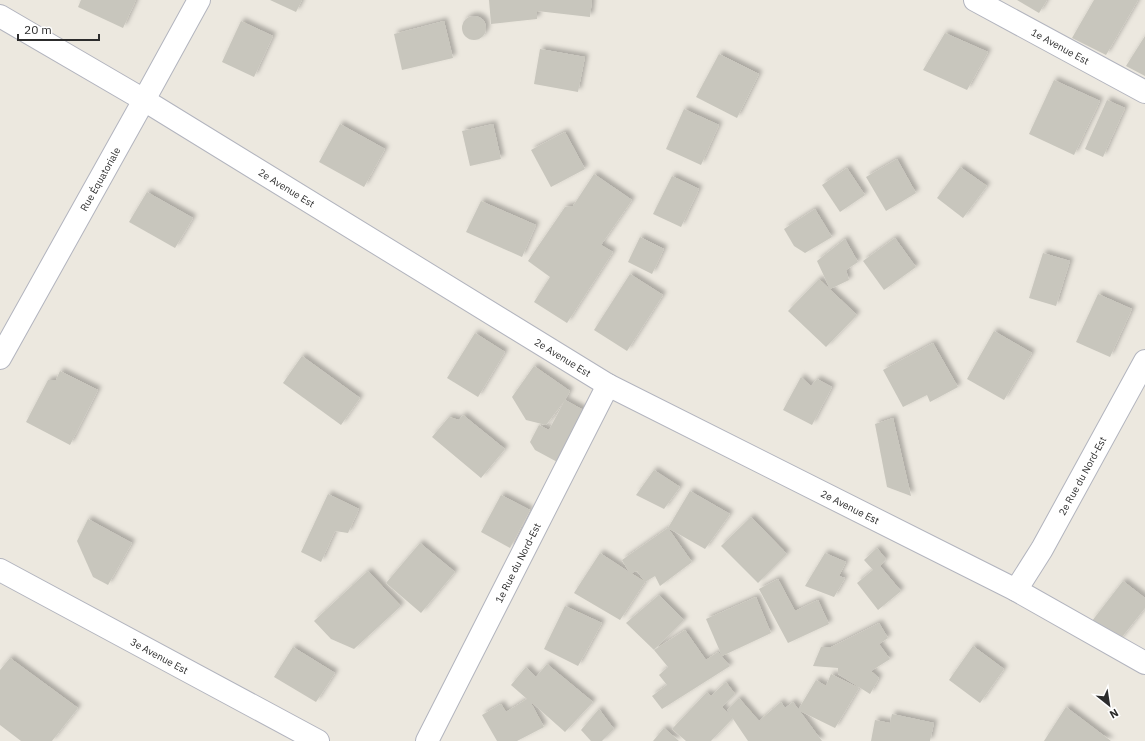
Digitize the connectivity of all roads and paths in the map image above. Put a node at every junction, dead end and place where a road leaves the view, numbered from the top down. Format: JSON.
{"nodes":[{"id":1,"x":199,"y":0,"type":"edge"},
{"id":2,"x":975,"y":0,"type":"edge"},
{"id":3,"x":0,"y":16,"type":"edge"},
{"id":4,"x":1145,"y":92,"type":"edge"},
{"id":5,"x":144,"y":100,"type":"junction"},
{"id":6,"x":0,"y":358,"type":"edge"},
{"id":7,"x":1145,"y":361,"type":"edge"},
{"id":8,"x":608,"y":385,"type":"junction"},
{"id":9,"x":0,"y":570,"type":"edge"},
{"id":10,"x":1016,"y":590,"type":"junction"},
{"id":11,"x":1145,"y":663,"type":"edge"},
{"id":12,"x":288,"y":734,"type":"edge"},
{"id":13,"x":318,"y":741,"type":"edge"},
{"id":14,"x":427,"y":741,"type":"edge"}],
"edges":[{"from":1,"to":5,"type":"street","name":"Rue Équatoriale"},
{"from":2,"to":4,"type":"street","name":"1e Avenue Est"},
{"from":3,"to":5,"type":"street","name":"2e Avenue Est"},
{"from":5,"to":6,"type":"street","name":"Rue Équatoriale"},
{"from":5,"to":8,"type":"street","name":"2e Avenue Est"},
{"from":7,"to":10,"type":"street","name":"2e Rue du Nord-Est"},
{"from":8,"to":10,"type":"street","name":"2e Avenue Est"},
{"from":8,"to":14,"type":"street","name":"1e Rue du Nord-Est"},
{"from":9,"to":12,"type":"street","name":"3e Avenue Est"},
{"from":10,"to":11,"type":"street","name":"2e Avenue Est"},
{"from":12,"to":13,"type":"street","name":"3e Avenue Est"}]}
